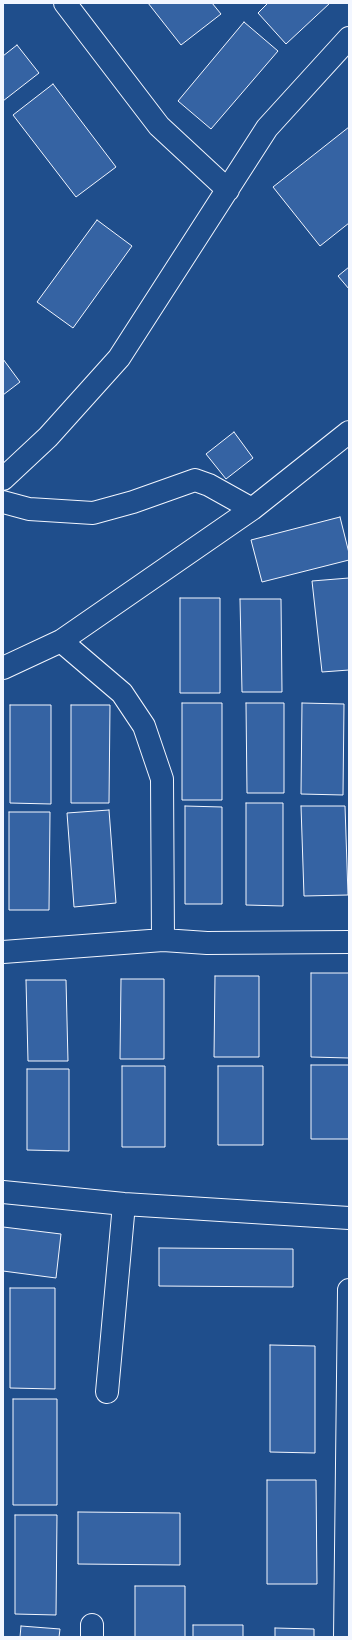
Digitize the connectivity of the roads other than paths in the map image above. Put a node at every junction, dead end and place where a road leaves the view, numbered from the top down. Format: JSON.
{"nodes":[{"id":1,"x":65,"y":3,"type":"edge"},
{"id":2,"x":349,"y":38,"type":"edge"},
{"id":3,"x":228,"y":190,"type":"junction"},
{"id":4,"x":349,"y":432,"type":"edge"},
{"id":5,"x":3,"y":479,"type":"edge"},
{"id":6,"x":3,"y":502,"type":"edge"},
{"id":7,"x":252,"y":509,"type":"junction"},
{"id":8,"x":61,"y":641,"type":"junction"},
{"id":9,"x":3,"y":668,"type":"edge"},
{"id":10,"x":163,"y":940,"type":"junction"},
{"id":11,"x":349,"y":942,"type":"edge"},
{"id":12,"x":3,"y":952,"type":"edge"},
{"id":13,"x":3,"y":1192,"type":"edge"},
{"id":14,"x":124,"y":1204,"type":"junction"},
{"id":15,"x":349,"y":1218,"type":"edge"},
{"id":16,"x":349,"y":1290,"type":"edge"},
{"id":17,"x":107,"y":1392,"type":"dead end"},
{"id":18,"x":348,"y":1464,"type":"edge"},
{"id":19,"x":345,"y":1637,"type":"edge"}],
"edges":[{"from":1,"to":3,"type":"street"},
{"from":2,"to":3,"type":"street"},
{"from":3,"to":5,"type":"street"},
{"from":4,"to":7,"type":"street"},
{"from":6,"to":7,"type":"street"},
{"from":7,"to":8,"type":"street"},
{"from":8,"to":9,"type":"street"},
{"from":8,"to":10,"type":"street"},
{"from":10,"to":11,"type":"street"},
{"from":10,"to":12,"type":"street"},
{"from":13,"to":14,"type":"street"},
{"from":14,"to":15,"type":"street"},
{"from":14,"to":17,"type":"street"},
{"from":16,"to":18,"type":"street"},
{"from":18,"to":19,"type":"street"}]}
